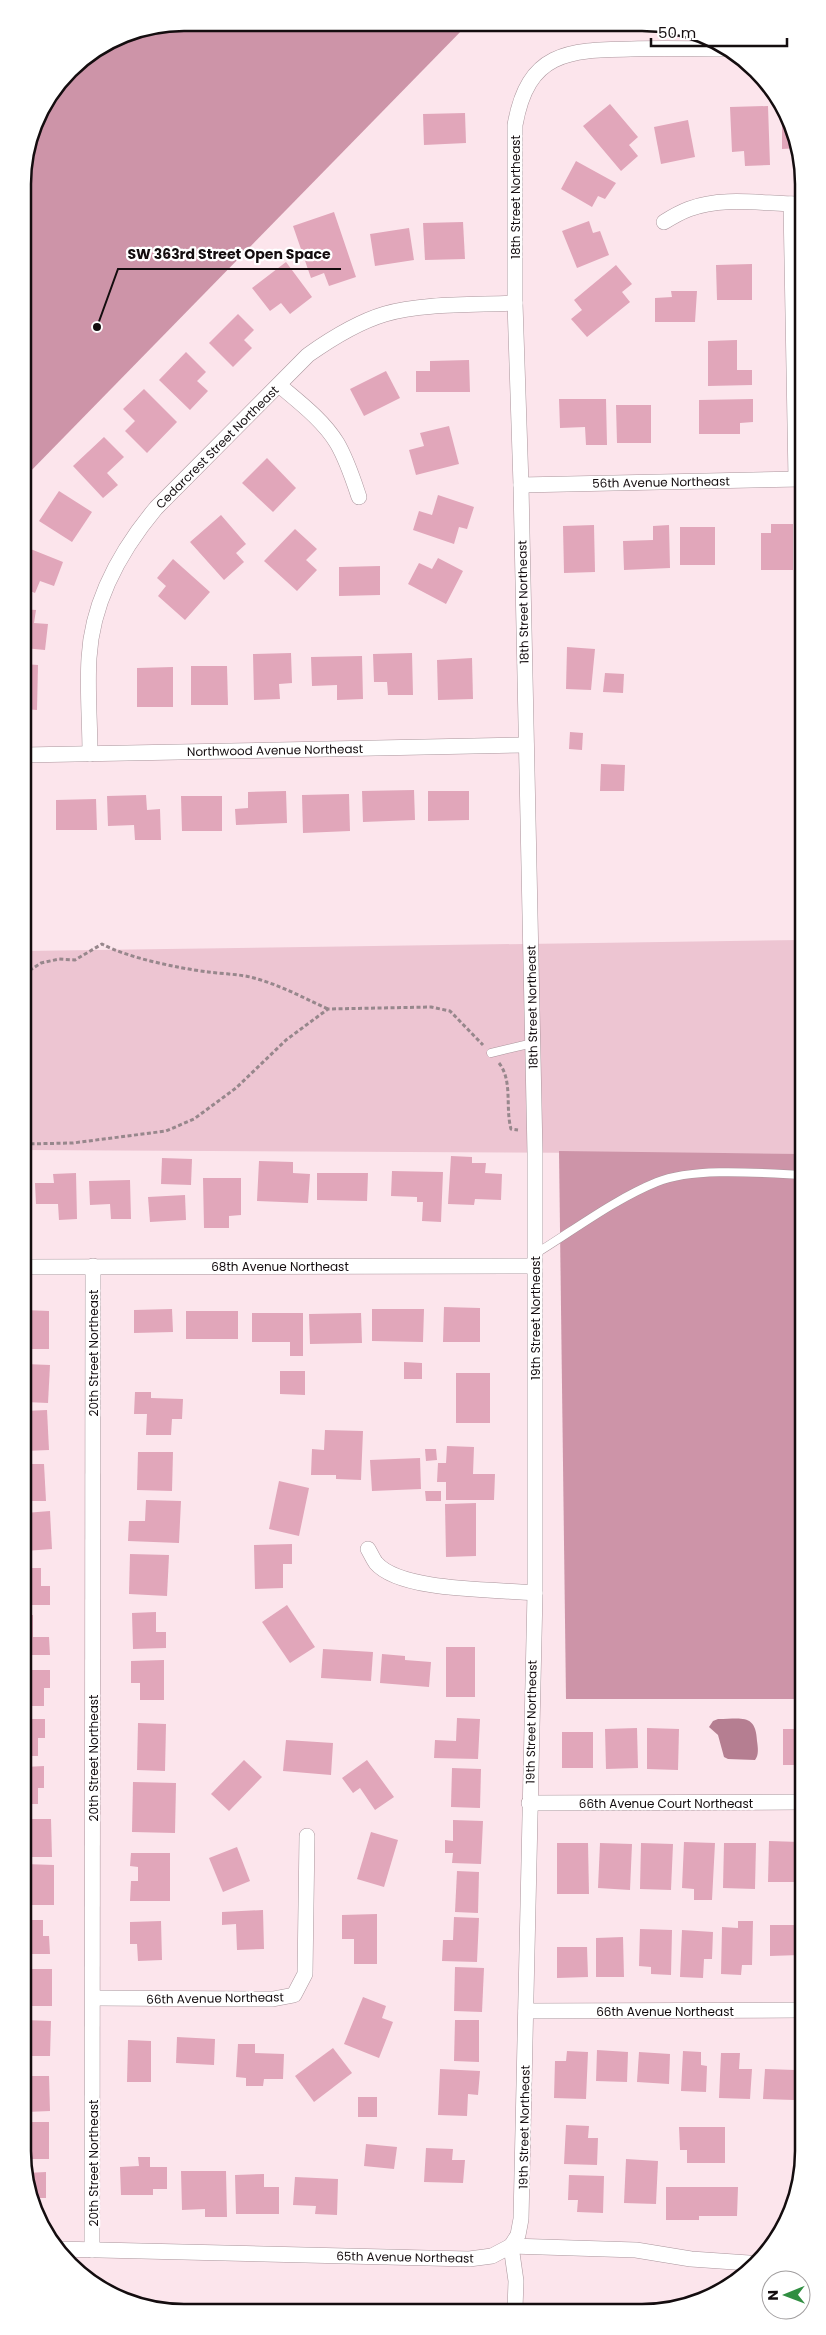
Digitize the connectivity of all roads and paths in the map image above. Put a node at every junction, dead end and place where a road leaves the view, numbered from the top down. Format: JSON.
{"nodes":[{"id":1,"x":714,"y":49,"type":"edge"},
{"id":2,"x":795,"y":204,"type":"edge"},
{"id":3,"x":664,"y":222,"type":"dead end"},
{"id":4,"x":515,"y":303,"type":"junction"},
{"id":5,"x":279,"y":385,"type":"junction"},
{"id":6,"x":795,"y":479,"type":"edge"},
{"id":7,"x":521,"y":485,"type":"junction"},
{"id":8,"x":359,"y":497,"type":"dead end"},
{"id":9,"x":526,"y":745,"type":"junction"},
{"id":10,"x":90,"y":754,"type":"junction"},
{"id":11,"x":32,"y":755,"type":"edge"},
{"id":12,"x":32,"y":969,"type":"edge"},
{"id":13,"x":328,"y":1009,"type":"junction"},
{"id":14,"x":533,"y":1043,"type":"junction"},
{"id":15,"x":491,"y":1052,"type":"junction"},
{"id":16,"x":535,"y":1133,"type":"junction"},
{"id":17,"x":32,"y":1144,"type":"edge"},
{"id":18,"x":794,"y":1175,"type":"edge"},
{"id":19,"x":535,"y":1260,"type":"junction"},
{"id":20,"x":93,"y":1266,"type":"junction"},
{"id":21,"x":31,"y":1267,"type":"edge"},
{"id":22,"x":368,"y":1549,"type":"dead end"},
{"id":23,"x":535,"y":1593,"type":"junction"},
{"id":24,"x":794,"y":1802,"type":"edge"},
{"id":25,"x":530,"y":1803,"type":"junction"},
{"id":26,"x":307,"y":1836,"type":"dead end"},
{"id":27,"x":94,"y":1998,"type":"junction"},
{"id":28,"x":794,"y":2010,"type":"edge"},
{"id":29,"x":526,"y":2011,"type":"junction"},
{"id":30,"x":511,"y":2246,"type":"junction"},
{"id":31,"x":68,"y":2249,"type":"edge"},
{"id":32,"x":92,"y":2250,"type":"junction"},
{"id":33,"x":745,"y":2264,"type":"edge"},
{"id":34,"x":515,"y":2304,"type":"edge"}],
"edges":[{"from":1,"to":4,"type":"street","name":"18th Street Northeast"},
{"from":2,"to":3,"type":"street"},
{"from":4,"to":5,"type":"street","name":"Cedarcrest Street Northeast"},
{"from":4,"to":7,"type":"street","name":"18th Street Northeast"},
{"from":5,"to":8,"type":"street"},
{"from":5,"to":10,"type":"street","name":"Cedarcrest Street Northeast"},
{"from":6,"to":7,"type":"street","name":"56th Avenue Northeast"},
{"from":7,"to":9,"type":"street","name":"18th Street Northeast"},
{"from":9,"to":10,"type":"street","name":"Northwood Avenue Northeast"},
{"from":9,"to":14,"type":"street","name":"18th Street Northeast"},
{"from":10,"to":11,"type":"street","name":"Northwood Avenue Northeast"},
{"from":12,"to":13,"type":"path"},
{"from":13,"to":15,"type":"path"},
{"from":13,"to":17,"type":"path"},
{"from":14,"to":15,"type":"lane"},
{"from":14,"to":16,"type":"street","name":"18th Street Northeast"},
{"from":15,"to":16,"type":"path"},
{"from":16,"to":19,"type":"street","name":"19th Street Northeast"},
{"from":18,"to":19,"type":"lane"},
{"from":19,"to":20,"type":"street","name":"68th Avenue Northeast"},
{"from":19,"to":23,"type":"street","name":"19th Street Northeast"},
{"from":20,"to":21,"type":"street","name":"68th Avenue Northeast"},
{"from":20,"to":27,"type":"street","name":"20th Street Northeast"},
{"from":22,"to":23,"type":"street"},
{"from":23,"to":25,"type":"street","name":"19th Street Northeast"},
{"from":24,"to":25,"type":"street","name":"66th Avenue Court Northeast"},
{"from":25,"to":29,"type":"street","name":"19th Street Northeast"},
{"from":26,"to":27,"type":"street","name":"66th Avenue Northeast"},
{"from":27,"to":32,"type":"street","name":"20th Street Northeast"},
{"from":28,"to":29,"type":"street","name":"66th Avenue Northeast"},
{"from":29,"to":30,"type":"street","name":"19th Street Northeast"},
{"from":30,"to":32,"type":"street","name":"65th Avenue Northeast"},
{"from":30,"to":33,"type":"street","name":"65th Avenue Northeast"},
{"from":30,"to":34,"type":"street"},
{"from":31,"to":32,"type":"street","name":"65th Avenue Northeast"}]}
